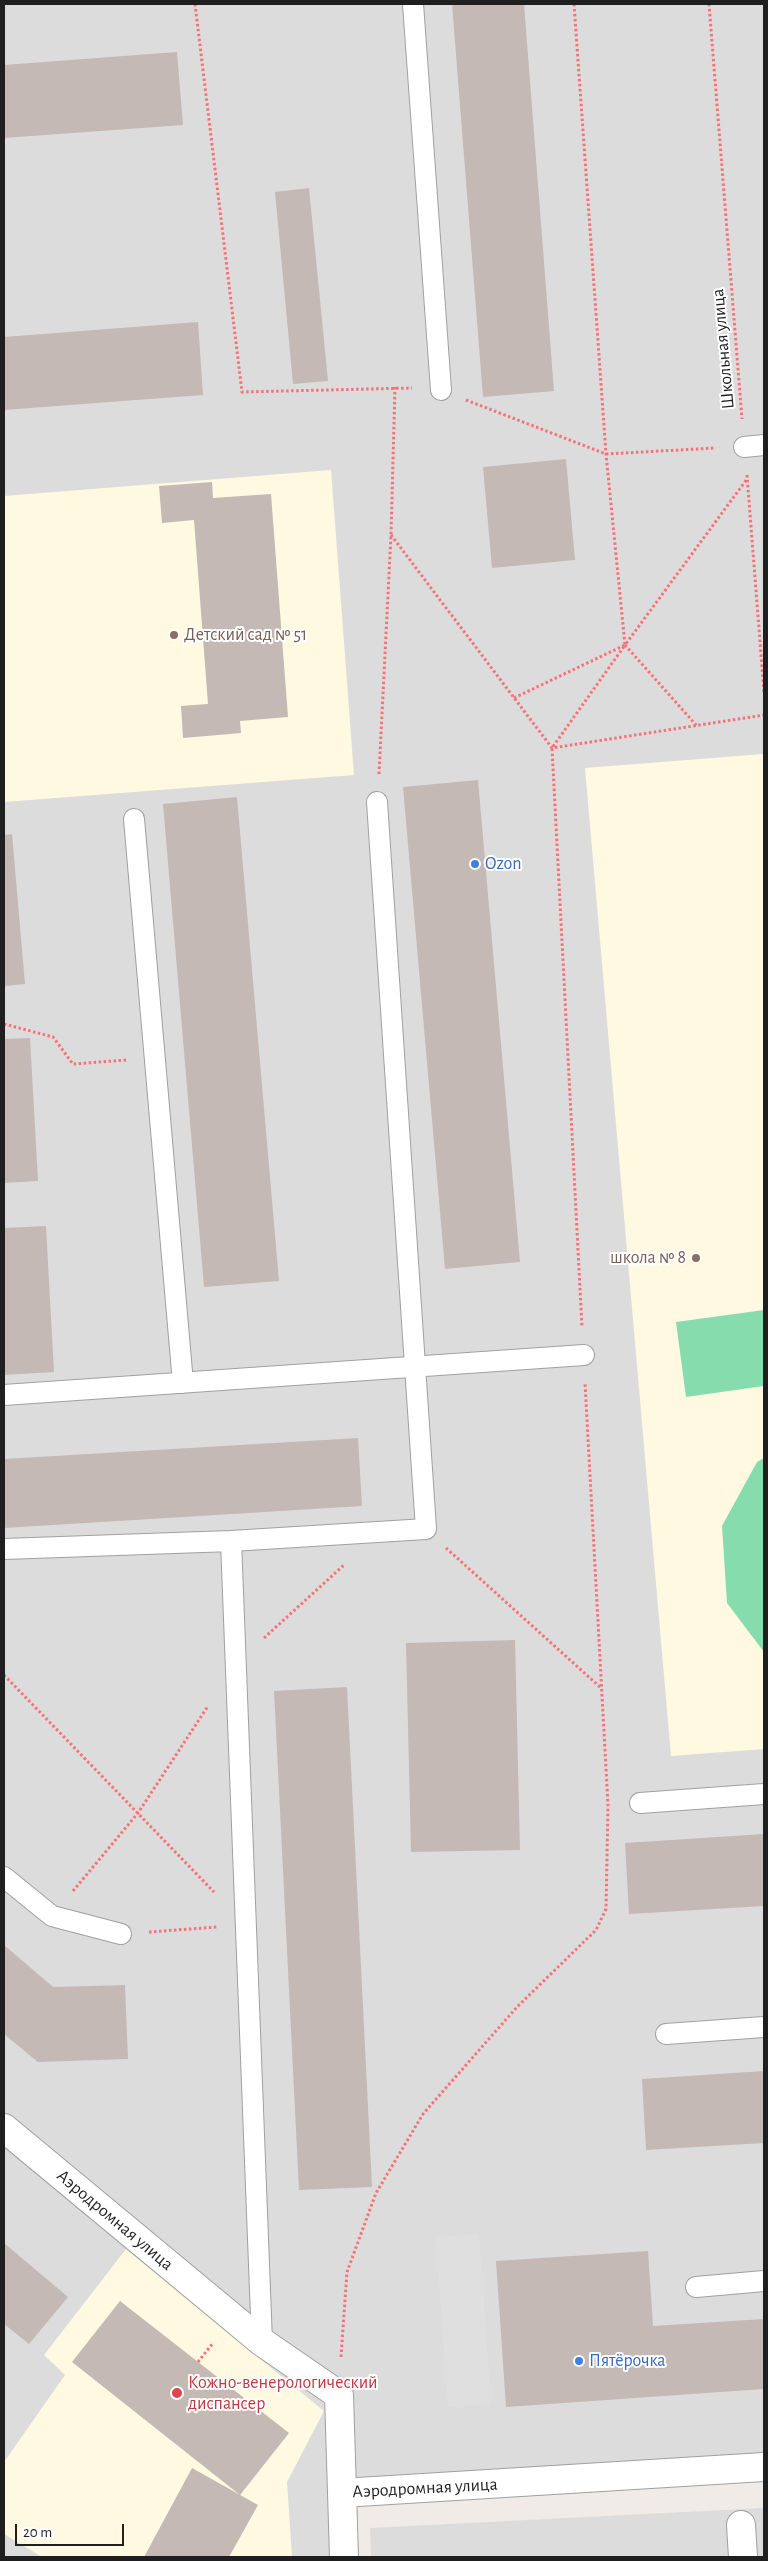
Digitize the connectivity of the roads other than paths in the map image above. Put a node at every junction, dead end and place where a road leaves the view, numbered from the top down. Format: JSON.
{"nodes":[{"id":1,"x":413,"y":4,"type":"edge"},
{"id":2,"x":441,"y":390,"type":"road end"},
{"id":3,"x":377,"y":802,"type":"road end"},
{"id":4,"x":134,"y":819,"type":"dead end"},
{"id":5,"x":584,"y":1355,"type":"road end"},
{"id":6,"x":416,"y":1368,"type":"junction"},
{"id":7,"x":183,"y":1383,"type":"junction"},
{"id":8,"x":4,"y":1395,"type":"edge"},
{"id":9,"x":231,"y":1541,"type":"junction"},
{"id":10,"x":4,"y":1549,"type":"edge"},
{"id":11,"x":764,"y":1794,"type":"edge"},
{"id":12,"x":640,"y":1803,"type":"dead end"},
{"id":13,"x":4,"y":1876,"type":"edge"},
{"id":14,"x":121,"y":1934,"type":"road end"},
{"id":15,"x":764,"y":2027,"type":"edge"},
{"id":16,"x":666,"y":2034,"type":"dead end"},
{"id":17,"x":4,"y":2128,"type":"edge"},
{"id":18,"x":764,"y":2281,"type":"edge"},
{"id":19,"x":696,"y":2287,"type":"dead end"},
{"id":20,"x":262,"y":2342,"type":"junction"},
{"id":21,"x":764,"y":2467,"type":"edge"},
{"id":22,"x":342,"y":2493,"type":"junction"},
{"id":23,"x":741,"y":2524,"type":"dead end"},
{"id":24,"x":344,"y":2557,"type":"edge"},
{"id":25,"x":743,"y":2557,"type":"edge"}],
"edges":[{"from":1,"to":2,"type":"lane"},
{"from":3,"to":6,"type":"lane"},
{"from":4,"to":7,"type":"lane"},
{"from":5,"to":6,"type":"lane"},
{"from":6,"to":7,"type":"lane"},
{"from":6,"to":9,"type":"lane"},
{"from":7,"to":8,"type":"lane"},
{"from":9,"to":10,"type":"lane"},
{"from":9,"to":20,"type":"lane"},
{"from":11,"to":12,"type":"lane"},
{"from":13,"to":14,"type":"lane"},
{"from":15,"to":16,"type":"lane"},
{"from":17,"to":20,"type":"street","name":"Аэродромная улица"},
{"from":18,"to":19,"type":"lane"},
{"from":20,"to":22,"type":"street","name":"Аэродромная улица"},
{"from":21,"to":22,"type":"street","name":"Аэродромная улица"},
{"from":22,"to":24,"type":"street"},
{"from":23,"to":25,"type":"street"}]}
